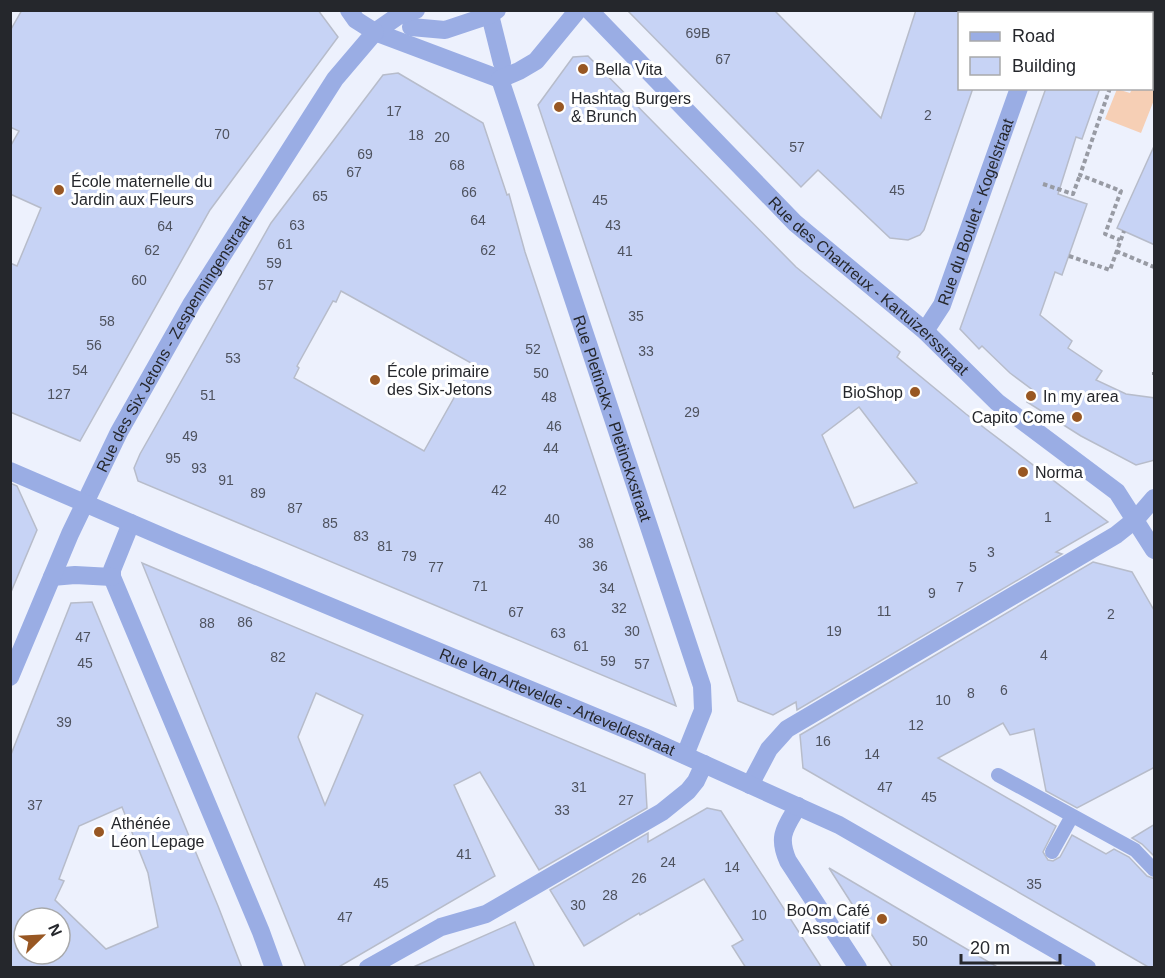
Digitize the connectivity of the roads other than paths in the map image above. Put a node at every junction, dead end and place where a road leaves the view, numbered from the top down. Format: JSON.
{"nodes":[{"id":1,"x":350,"y":10,"type":"edge"},
{"id":2,"x":578,"y":10,"type":"edge"},
{"id":3,"x":589,"y":10,"type":"edge"},
{"id":4,"x":493,"y":13,"type":"edge"},
{"id":5,"x":414,"y":19,"type":"edge"},
{"id":6,"x":375,"y":32,"type":"junction"},
{"id":7,"x":501,"y":71,"type":"junction"},
{"id":8,"x":1018,"y":90,"type":"edge"},
{"id":9,"x":924,"y":331,"type":"junction"},
{"id":10,"x":10,"y":471,"type":"edge"},
{"id":11,"x":1155,"y":498,"type":"edge"},
{"id":12,"x":84,"y":503,"type":"junction"},
{"id":13,"x":1136,"y":519,"type":"junction"},
{"id":14,"x":131,"y":523,"type":"junction"},
{"id":15,"x":1155,"y":550,"type":"edge"},
{"id":16,"x":52,"y":577,"type":"junction"},
{"id":17,"x":112,"y":577,"type":"junction"},
{"id":18,"x":10,"y":677,"type":"edge"},
{"id":19,"x":685,"y":755,"type":"junction"},
{"id":20,"x":704,"y":764,"type":"junction"},
{"id":21,"x":998,"y":775,"type":"dead end"},
{"id":22,"x":750,"y":785,"type":"junction"},
{"id":23,"x":798,"y":806,"type":"junction"},
{"id":24,"x":1072,"y":816,"type":"junction"},
{"id":25,"x":1052,"y":852,"type":"dead end"},
{"id":26,"x":1155,"y":870,"type":"edge"},
{"id":27,"x":274,"y":968,"type":"edge"},
{"id":28,"x":368,"y":968,"type":"edge"},
{"id":29,"x":858,"y":968,"type":"edge"},
{"id":30,"x":1087,"y":968,"type":"edge"}],
"edges":[{"from":1,"to":6,"type":"street"},
{"from":2,"to":7,"type":"street"},
{"from":3,"to":9,"type":"street","name":"Rue des Chartreux - Kartuizersstraat"},
{"from":4,"to":5,"type":"street"},
{"from":4,"to":7,"type":"street","name":"Rue Pletinckx - Pletinckxstraat"},
{"from":5,"to":6,"type":"street","name":"Rue des Six Jetons - Zespenningenstraat"},
{"from":6,"to":7,"type":"street"},
{"from":6,"to":12,"type":"street","name":"Rue des Six Jetons - Zespenningenstraat"},
{"from":7,"to":19,"type":"street","name":"Rue Pletinckx - Pletinckxstraat"},
{"from":8,"to":9,"type":"street","name":"Rue du Boulet - Kogelstraat"},
{"from":9,"to":13,"type":"street","name":"Rue des Chartreux - Kartuizersstraat"},
{"from":10,"to":12,"type":"street","name":"Rue Van Artevelde - Arteveldestraat"},
{"from":11,"to":13,"type":"street"},
{"from":12,"to":14,"type":"street","name":"Rue Van Artevelde - Arteveldestraat"},
{"from":12,"to":16,"type":"street","name":"Rue des Six Jetons - Zespenningenstraat"},
{"from":13,"to":15,"type":"street","name":"Rue des Chartreux - Kartuizersstraat"},
{"from":13,"to":22,"type":"street"},
{"from":14,"to":17,"type":"street"},
{"from":14,"to":19,"type":"street","name":"Rue Van Artevelde - Arteveldestraat"},
{"from":16,"to":17,"type":"street"},
{"from":16,"to":18,"type":"street","name":"Rue des Six Jetons - Zespenningenstraat"},
{"from":17,"to":27,"type":"street"},
{"from":19,"to":20,"type":"street","name":"Rue Van Artevelde - Arteveldestraat"},
{"from":20,"to":22,"type":"street","name":"Rue Van Artevelde - Arteveldestraat"},
{"from":20,"to":28,"type":"street"},
{"from":21,"to":24,"type":"lane"},
{"from":22,"to":23,"type":"street","name":"Rue Van Artevelde - Arteveldestraat"},
{"from":23,"to":29,"type":"street"},
{"from":23,"to":30,"type":"street","name":"Rue Van Artevelde - Arteveldestraat"},
{"from":24,"to":25,"type":"lane"},
{"from":24,"to":26,"type":"lane"}]}
